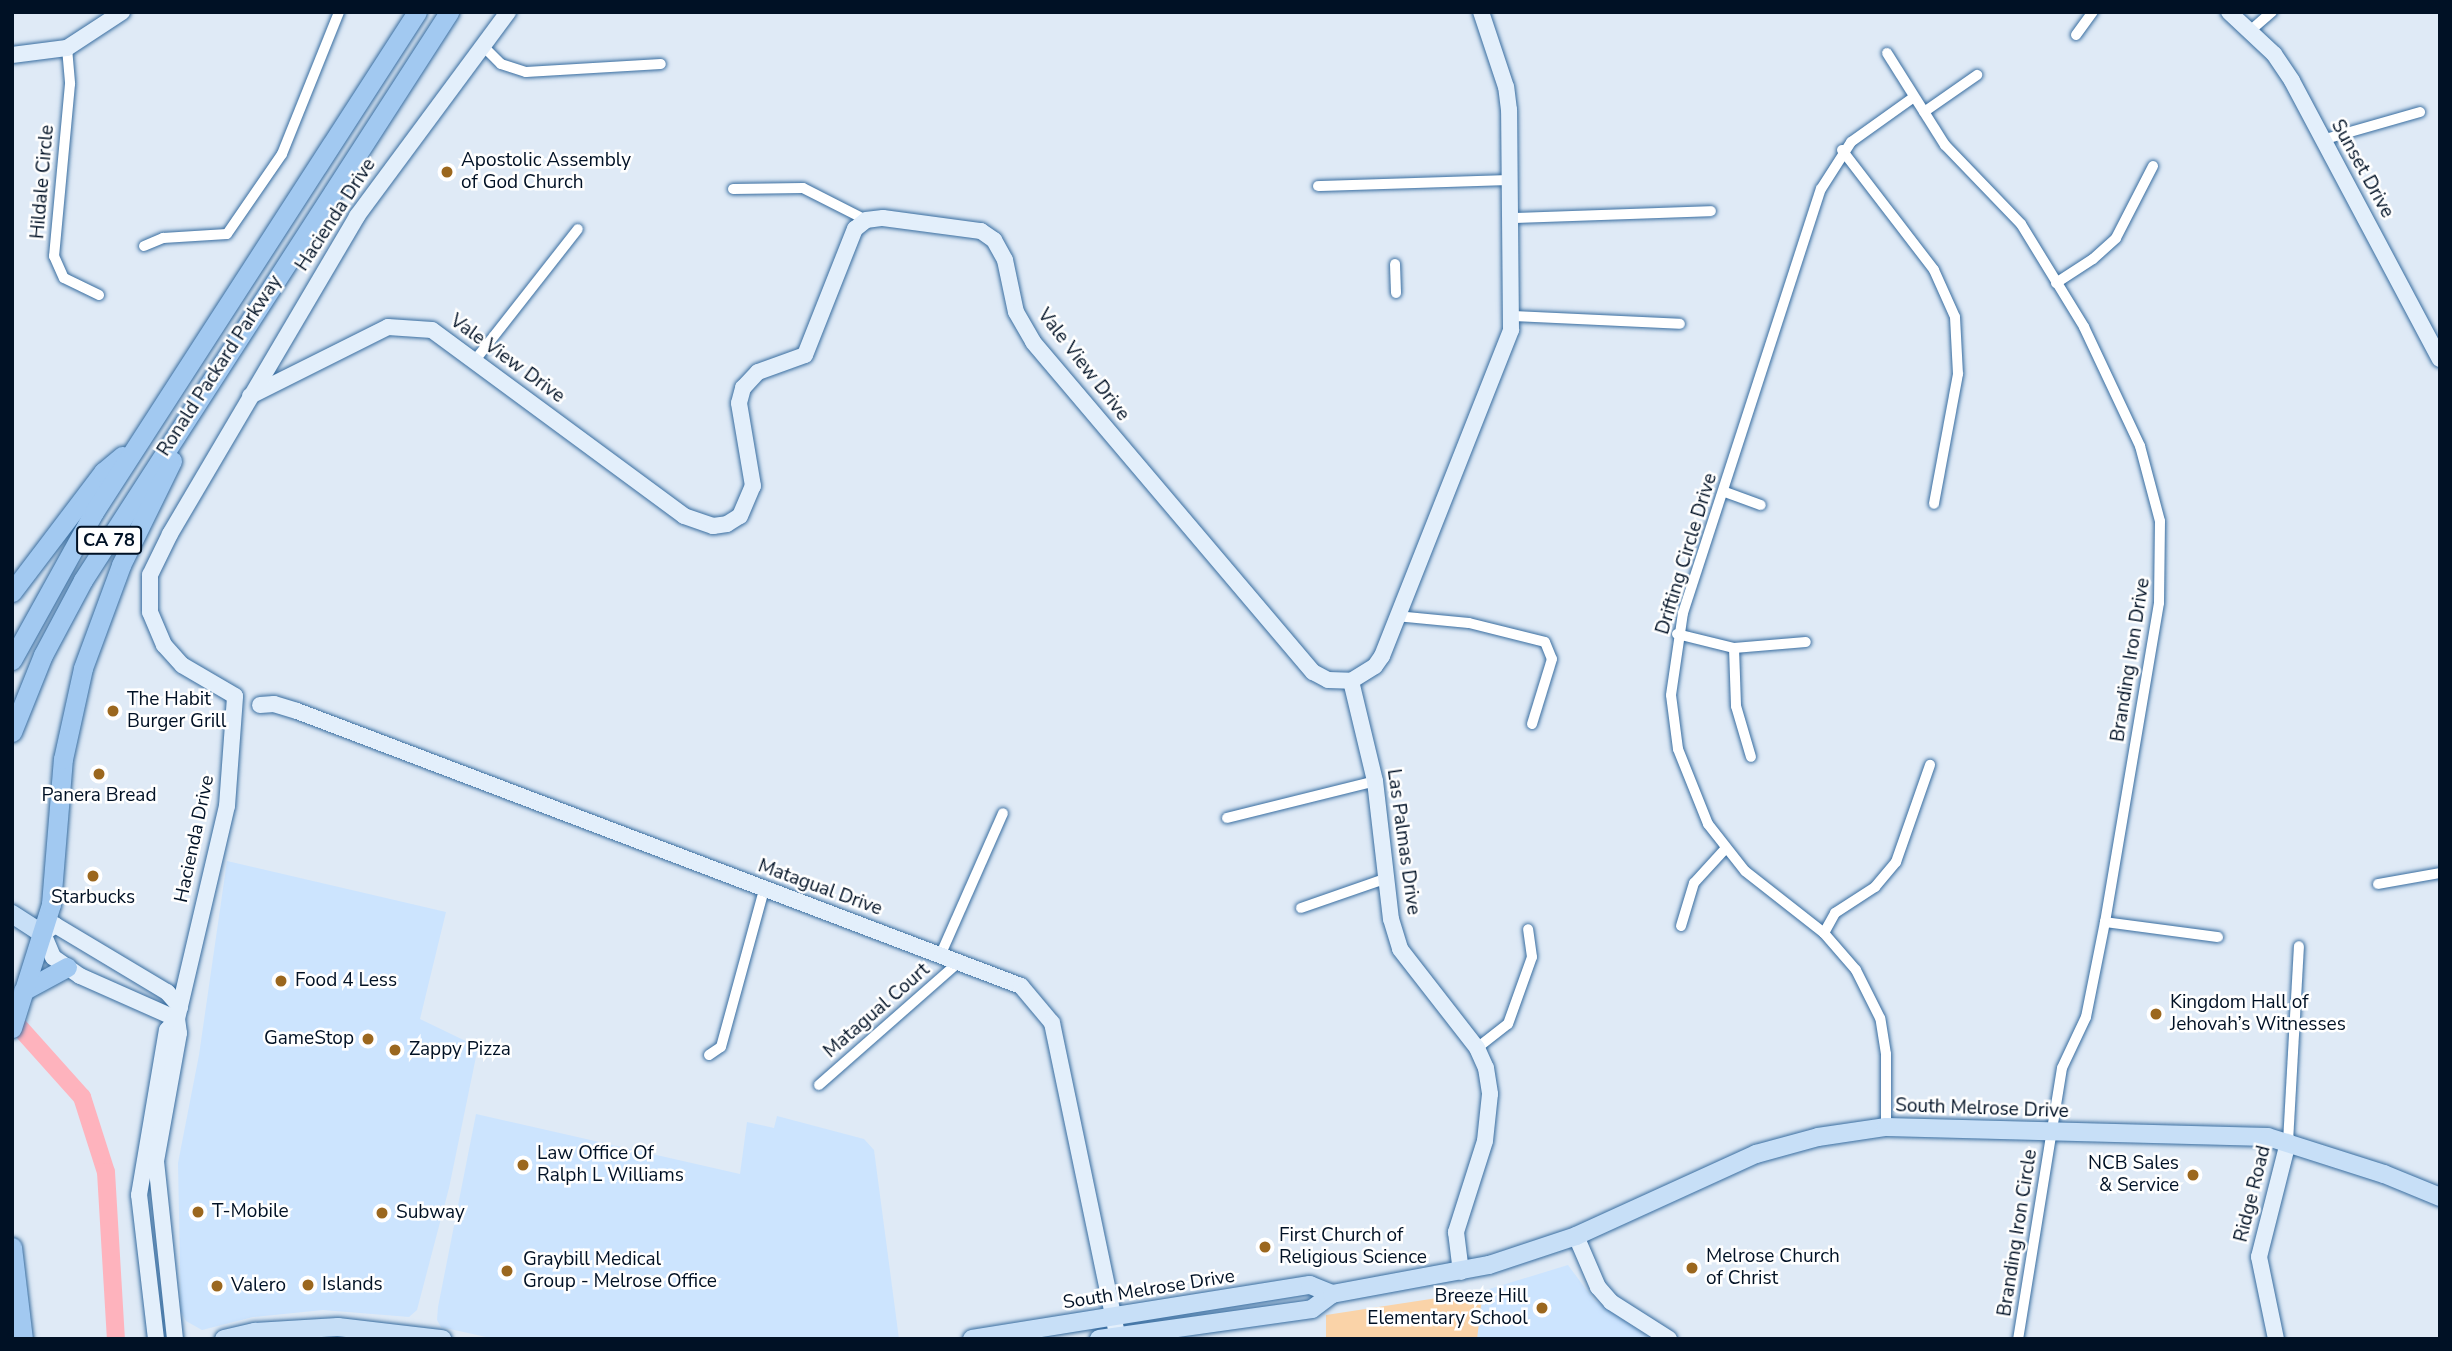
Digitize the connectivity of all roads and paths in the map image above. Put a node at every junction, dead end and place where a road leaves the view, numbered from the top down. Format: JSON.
{"nodes":[{"id":1,"x":122,"y":12,"type":"edge"},
{"id":2,"x":340,"y":12,"type":"edge"},
{"id":3,"x":416,"y":12,"type":"edge"},
{"id":4,"x":508,"y":12,"type":"edge"},
{"id":5,"x":1481,"y":12,"type":"edge"},
{"id":6,"x":2093,"y":12,"type":"edge"},
{"id":7,"x":2229,"y":12,"type":"edge"},
{"id":8,"x":2272,"y":12,"type":"edge"},
{"id":9,"x":447,"y":15,"type":"edge"},
{"id":10,"x":2251,"y":30,"type":"junction"},
{"id":11,"x":2076,"y":35,"type":"dead end"},
{"id":12,"x":482,"y":45,"type":"junction"},
{"id":13,"x":67,"y":48,"type":"junction"},
{"id":14,"x":1888,"y":53,"type":"dead end"},
{"id":15,"x":12,"y":55,"type":"edge"},
{"id":16,"x":662,"y":64,"type":"dead end"},
{"id":17,"x":1977,"y":75,"type":"dead end"},
{"id":18,"x":1914,"y":97,"type":"junction"},
{"id":19,"x":1924,"y":112,"type":"junction"},
{"id":20,"x":2420,"y":112,"type":"dead end"},
{"id":21,"x":2322,"y":140,"type":"junction"},
{"id":22,"x":1842,"y":150,"type":"junction"},
{"id":23,"x":2153,"y":166,"type":"dead end"},
{"id":24,"x":1512,"y":180,"type":"junction"},
{"id":25,"x":1318,"y":186,"type":"dead end"},
{"id":26,"x":733,"y":189,"type":"dead end"},
{"id":27,"x":1711,"y":211,"type":"dead end"},
{"id":28,"x":1513,"y":218,"type":"junction"},
{"id":29,"x":866,"y":220,"type":"junction"},
{"id":30,"x":578,"y":229,"type":"dead end"},
{"id":31,"x":144,"y":246,"type":"dead end"},
{"id":32,"x":1395,"y":264,"type":"dead end"},
{"id":33,"x":2056,"y":283,"type":"junction"},
{"id":34,"x":1396,"y":293,"type":"dead end"},
{"id":35,"x":99,"y":295,"type":"dead end"},
{"id":36,"x":1513,"y":316,"type":"junction"},
{"id":37,"x":1680,"y":324,"type":"dead end"},
{"id":38,"x":224,"y":359,"type":"junction"},
{"id":39,"x":477,"y":359,"type":"junction"},
{"id":40,"x":2440,"y":359,"type":"edge"},
{"id":41,"x":250,"y":396,"type":"junction"},
{"id":42,"x":141,"y":439,"type":"junction"},
{"id":43,"x":1725,"y":492,"type":"junction"},
{"id":44,"x":1934,"y":503,"type":"dead end"},
{"id":45,"x":1761,"y":505,"type":"dead end"},
{"id":46,"x":12,"y":592,"type":"edge"},
{"id":47,"x":1395,"y":616,"type":"junction"},
{"id":48,"x":1677,"y":634,"type":"junction"},
{"id":49,"x":1806,"y":642,"type":"dead end"},
{"id":50,"x":1734,"y":648,"type":"junction"},
{"id":51,"x":12,"y":660,"type":"edge"},
{"id":52,"x":1351,"y":681,"type":"junction"},
{"id":53,"x":260,"y":705,"type":"dead end"},
{"id":54,"x":1532,"y":724,"type":"dead end"},
{"id":55,"x":12,"y":732,"type":"edge"},
{"id":56,"x":1751,"y":757,"type":"dead end"},
{"id":57,"x":1930,"y":765,"type":"dead end"},
{"id":58,"x":1375,"y":780,"type":"junction"},
{"id":59,"x":1003,"y":813,"type":"dead end"},
{"id":60,"x":1227,"y":818,"type":"dead end"},
{"id":61,"x":1726,"y":848,"type":"junction"},
{"id":62,"x":2440,"y":873,"type":"edge"},
{"id":63,"x":1387,"y":878,"type":"junction"},
{"id":64,"x":2378,"y":884,"type":"dead end"},
{"id":65,"x":764,"y":890,"type":"junction"},
{"id":66,"x":1301,"y":908,"type":"dead end"},
{"id":67,"x":12,"y":914,"type":"edge"},
{"id":68,"x":2105,"y":922,"type":"junction"},
{"id":69,"x":1681,"y":926,"type":"dead end"},
{"id":70,"x":1528,"y":929,"type":"dead end"},
{"id":71,"x":1824,"y":933,"type":"junction"},
{"id":72,"x":43,"y":934,"type":"junction"},
{"id":73,"x":2218,"y":937,"type":"dead end"},
{"id":74,"x":2299,"y":946,"type":"dead end"},
{"id":75,"x":940,"y":956,"type":"junction"},
{"id":76,"x":958,"y":963,"type":"junction"},
{"id":77,"x":67,"y":967,"type":"junction"},
{"id":78,"x":35,"y":973,"type":"junction"},
{"id":79,"x":179,"y":1013,"type":"junction"},
{"id":80,"x":12,"y":1028,"type":"edge"},
{"id":81,"x":1477,"y":1048,"type":"junction"},
{"id":82,"x":709,"y":1055,"type":"dead end"},
{"id":83,"x":819,"y":1084,"type":"dead end"},
{"id":84,"x":1886,"y":1127,"type":"junction"},
{"id":85,"x":2052,"y":1132,"type":"junction"},
{"id":86,"x":2288,"y":1142,"type":"junction"},
{"id":87,"x":2440,"y":1197,"type":"edge"},
{"id":88,"x":1576,"y":1236,"type":"junction"},
{"id":89,"x":12,"y":1247,"type":"edge"},
{"id":90,"x":1461,"y":1272,"type":"junction"},
{"id":91,"x":1332,"y":1294,"type":"junction"},
{"id":92,"x":1114,"y":1317,"type":"junction"},
{"id":93,"x":1118,"y":1337,"type":"edge"},
{"id":94,"x":23,"y":1339,"type":"edge"},
{"id":95,"x":156,"y":1339,"type":"edge"},
{"id":96,"x":175,"y":1339,"type":"edge"},
{"id":97,"x":224,"y":1339,"type":"edge"},
{"id":98,"x":442,"y":1339,"type":"edge"},
{"id":99,"x":972,"y":1339,"type":"edge"},
{"id":100,"x":1099,"y":1339,"type":"edge"},
{"id":101,"x":1669,"y":1339,"type":"edge"},
{"id":102,"x":2018,"y":1339,"type":"edge"},
{"id":103,"x":2276,"y":1339,"type":"edge"}],
"edges":[{"from":1,"to":13,"type":"street"},
{"from":2,"to":31,"type":"street"},
{"from":3,"to":42,"type":"highway","name":"Ronald Packard Parkway","number":"CA 78"},
{"from":4,"to":12,"type":"street","name":"Hacienda Drive"},
{"from":5,"to":24,"type":"street"},
{"from":6,"to":11,"type":"street"},
{"from":7,"to":10,"type":"street","name":"Sunset Drive"},
{"from":8,"to":10,"type":"street"},
{"from":9,"to":38,"type":"highway","name":"Ronald Packard Parkway","number":"CA 78"},
{"from":10,"to":21,"type":"street","name":"Sunset Drive"},
{"from":12,"to":16,"type":"street"},
{"from":12,"to":41,"type":"street","name":"Hacienda Drive"},
{"from":13,"to":15,"type":"street"},
{"from":13,"to":35,"type":"street","name":"Hildale Circle"},
{"from":14,"to":18,"type":"street","name":"Branding Iron Drive"},
{"from":17,"to":19,"type":"street"},
{"from":18,"to":19,"type":"street","name":"Branding Iron Drive"},
{"from":18,"to":22,"type":"street","name":"Drifting Circle Drive"},
{"from":19,"to":33,"type":"street","name":"Branding Iron Drive"},
{"from":20,"to":21,"type":"street"},
{"from":21,"to":40,"type":"street","name":"Sunset Drive"},
{"from":22,"to":43,"type":"street","name":"Drifting Circle Drive"},
{"from":22,"to":44,"type":"street"},
{"from":23,"to":33,"type":"street"},
{"from":24,"to":25,"type":"street"},
{"from":24,"to":28,"type":"street"},
{"from":26,"to":29,"type":"street"},
{"from":27,"to":28,"type":"street"},
{"from":28,"to":36,"type":"street"},
{"from":29,"to":39,"type":"street","name":"Vale View Drive"},
{"from":29,"to":52,"type":"street","name":"Vale View Drive"},
{"from":30,"to":39,"type":"street"},
{"from":32,"to":34,"type":"street"},
{"from":33,"to":68,"type":"street","name":"Branding Iron Drive"},
{"from":36,"to":37,"type":"street"},
{"from":36,"to":47,"type":"street"},
{"from":38,"to":55,"type":"highway","name":"Ronald Packard Parkway","number":"CA 78"},
{"from":38,"to":72,"type":"highway"},
{"from":39,"to":41,"type":"street","name":"Vale View Drive"},
{"from":41,"to":79,"type":"street","name":"Hacienda Drive"},
{"from":42,"to":46,"type":"highway"},
{"from":42,"to":51,"type":"highway","name":"Ronald Packard Parkway","number":"CA 78"},
{"from":43,"to":45,"type":"street"},
{"from":43,"to":48,"type":"street","name":"Drifting Circle Drive"},
{"from":47,"to":52,"type":"street"},
{"from":47,"to":54,"type":"street"},
{"from":48,"to":50,"type":"street"},
{"from":48,"to":61,"type":"street","name":"Drifting Circle Drive"},
{"from":49,"to":50,"type":"street"},
{"from":50,"to":56,"type":"street"},
{"from":52,"to":58,"type":"street","name":"Las Palmas Drive"},
{"from":53,"to":65,"type":"street","name":"Matagual Drive"},
{"from":57,"to":71,"type":"street"},
{"from":58,"to":60,"type":"street"},
{"from":58,"to":63,"type":"street","name":"Las Palmas Drive"},
{"from":59,"to":75,"type":"street"},
{"from":61,"to":69,"type":"street"},
{"from":61,"to":71,"type":"street","name":"Drifting Circle Drive"},
{"from":62,"to":64,"type":"street"},
{"from":63,"to":66,"type":"street"},
{"from":63,"to":81,"type":"street","name":"Las Palmas Drive"},
{"from":65,"to":75,"type":"street","name":"Matagual Drive"},
{"from":65,"to":82,"type":"street"},
{"from":67,"to":72,"type":"main road"},
{"from":68,"to":73,"type":"street"},
{"from":68,"to":85,"type":"street","name":"Branding Iron Drive"},
{"from":70,"to":81,"type":"street"},
{"from":71,"to":84,"type":"street","name":"Drifting Circle Drive"},
{"from":72,"to":77,"type":"street"},
{"from":72,"to":78,"type":"highway"},
{"from":72,"to":79,"type":"street"},
{"from":74,"to":86,"type":"street"},
{"from":75,"to":76,"type":"street","name":"Matagual Drive"},
{"from":76,"to":83,"type":"street","name":"Matagual Court"},
{"from":76,"to":92,"type":"street","name":"Matagual Drive"},
{"from":77,"to":78,"type":"highway"},
{"from":77,"to":79,"type":"street"},
{"from":78,"to":80,"type":"highway"},
{"from":79,"to":95,"type":"street","name":"Hacienda Drive"},
{"from":79,"to":96,"type":"street","name":"Hacienda Drive"},
{"from":81,"to":90,"type":"street","name":"Las Palmas Drive"},
{"from":84,"to":85,"type":"main road","name":"South Melrose Drive"},
{"from":84,"to":88,"type":"main road","name":"South Melrose Drive"},
{"from":85,"to":86,"type":"main road","name":"South Melrose Drive"},
{"from":85,"to":102,"type":"street","name":"Branding Iron Circle"},
{"from":86,"to":87,"type":"main road","name":"South Melrose Drive"},
{"from":86,"to":103,"type":"street","name":"Ridge Road"},
{"from":88,"to":90,"type":"main road","name":"South Melrose Drive"},
{"from":88,"to":101,"type":"street"},
{"from":89,"to":94,"type":"highway"},
{"from":90,"to":91,"type":"main road","name":"South Melrose Drive"},
{"from":91,"to":92,"type":"main road","name":"South Melrose Drive"},
{"from":91,"to":93,"type":"main road","name":"South Melrose Drive"},
{"from":92,"to":93,"type":"street","name":"Matagual Drive"},
{"from":92,"to":99,"type":"main road","name":"South Melrose Drive"},
{"from":93,"to":100,"type":"main road","name":"South Melrose Drive"},
{"from":97,"to":98,"type":"main road"}]}
